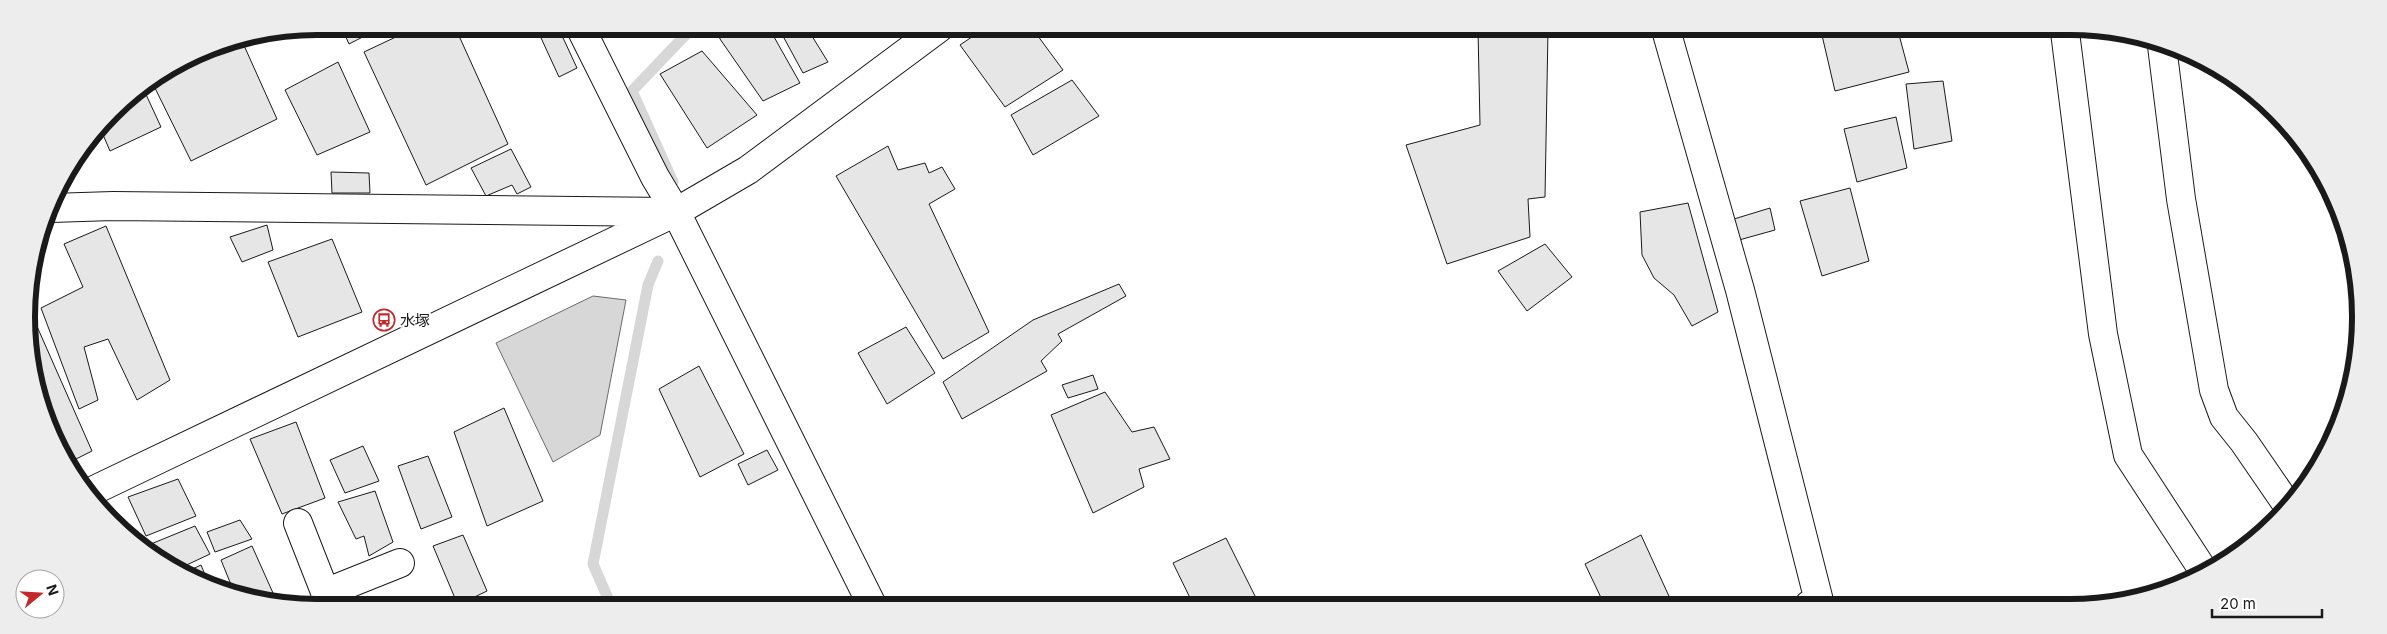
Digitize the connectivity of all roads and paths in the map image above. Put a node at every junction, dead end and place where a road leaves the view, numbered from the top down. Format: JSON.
{"nodes":[{"id":1,"x":584,"y":35,"type":"edge"},
{"id":2,"x":929,"y":35,"type":"edge"},
{"id":3,"x":1667,"y":35,"type":"edge"},
{"id":4,"x":2064,"y":35,"type":"edge"},
{"id":5,"x":2163,"y":51,"type":"edge"},
{"id":6,"x":57,"y":208,"type":"edge"},
{"id":7,"x":676,"y":212,"type":"junction"},
{"id":8,"x":94,"y":490,"type":"edge"},
{"id":9,"x":2284,"y":500,"type":"edge"},
{"id":10,"x":298,"y":523,"type":"dead end"},
{"id":11,"x":400,"y":563,"type":"dead end"},
{"id":12,"x":2201,"y":567,"type":"edge"},
{"id":13,"x":327,"y":598,"type":"edge"},
{"id":14,"x":870,"y":599,"type":"edge"},
{"id":15,"x":1818,"y":599,"type":"edge"}],
"edges":[{"from":1,"to":7,"type":"street"},
{"from":2,"to":7,"type":"street"},
{"from":3,"to":15,"type":"street"},
{"from":4,"to":12,"type":"street"},
{"from":5,"to":9,"type":"street"},
{"from":6,"to":7,"type":"street"},
{"from":7,"to":8,"type":"street"},
{"from":7,"to":14,"type":"street"},
{"from":10,"to":13,"type":"street"},
{"from":11,"to":13,"type":"street"}]}
